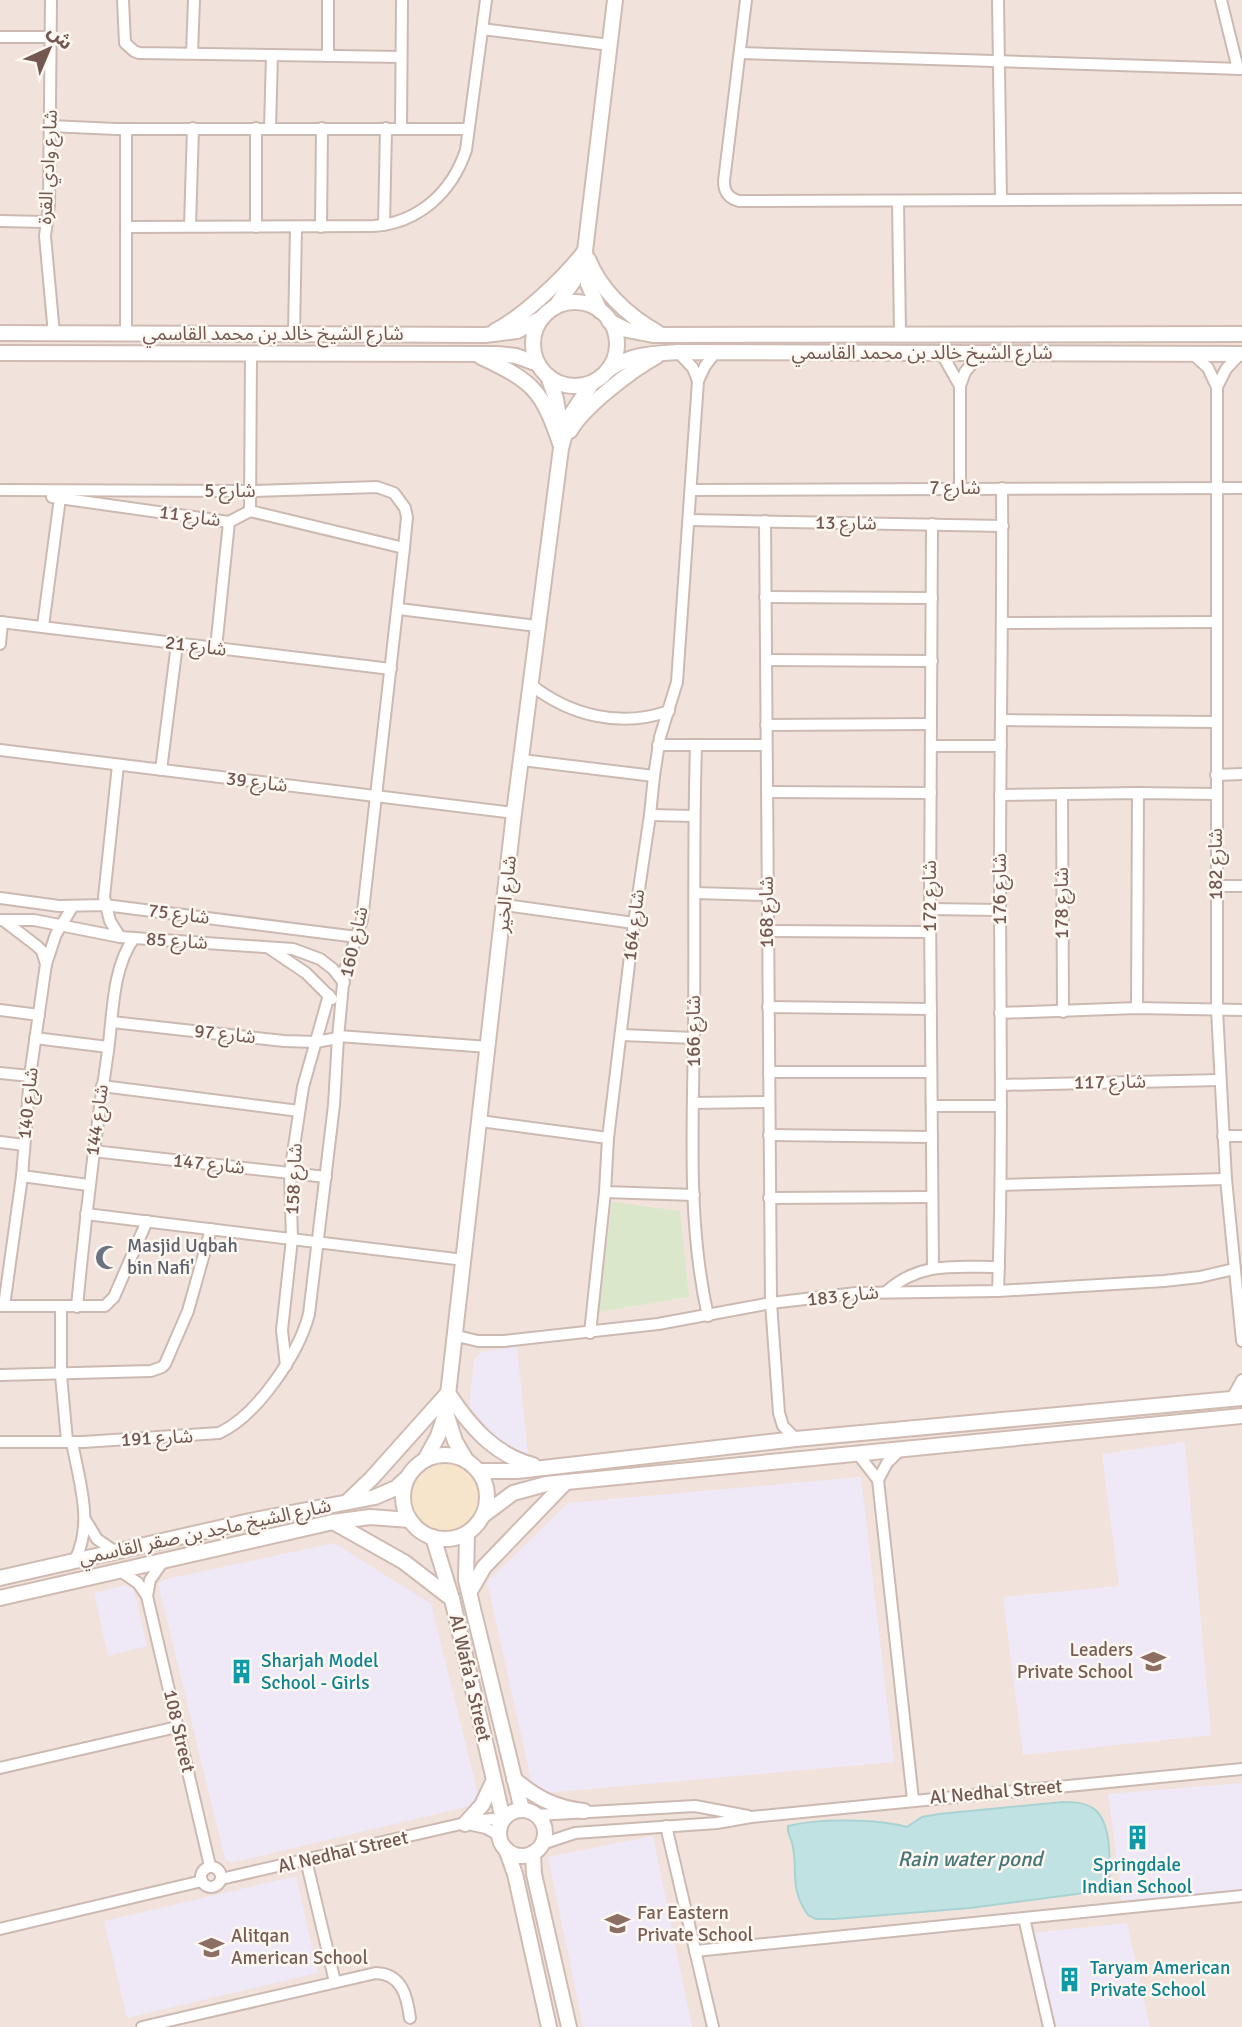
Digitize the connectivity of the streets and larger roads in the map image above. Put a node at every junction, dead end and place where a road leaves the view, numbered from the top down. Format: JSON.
{"nodes":[{"id":1,"x":51,"y":0,"type":"edge"},
{"id":2,"x":123,"y":0,"type":"edge"},
{"id":3,"x":194,"y":0,"type":"edge"},
{"id":4,"x":328,"y":0,"type":"edge"},
{"id":5,"x":402,"y":0,"type":"edge"},
{"id":6,"x":486,"y":0,"type":"edge"},
{"id":7,"x":615,"y":0,"type":"edge"},
{"id":8,"x":746,"y":0,"type":"edge"},
{"id":9,"x":998,"y":0,"type":"edge"},
{"id":10,"x":1222,"y":0,"type":"edge"},
{"id":11,"x":482,"y":29,"type":"junction"},
{"id":12,"x":0,"y":37,"type":"edge"},
{"id":13,"x":51,"y":37,"type":"junction"},
{"id":14,"x":610,"y":45,"type":"junction"},
{"id":15,"x":192,"y":53,"type":"junction"},
{"id":16,"x":741,"y":54,"type":"junction"},
{"id":17,"x":272,"y":55,"type":"junction"},
{"id":18,"x":328,"y":56,"type":"junction"},
{"id":19,"x":401,"y":57,"type":"junction"},
{"id":20,"x":999,"y":61,"type":"junction"},
{"id":21,"x":1240,"y":69,"type":"edge"},
{"id":22,"x":50,"y":126,"type":"junction"},
{"id":23,"x":193,"y":128,"type":"junction"},
{"id":24,"x":256,"y":128,"type":"junction"},
{"id":25,"x":270,"y":128,"type":"junction"},
{"id":26,"x":322,"y":128,"type":"junction"},
{"id":27,"x":386,"y":128,"type":"junction"},
{"id":28,"x":401,"y":128,"type":"junction"},
{"id":29,"x":126,"y":129,"type":"junction"},
{"id":30,"x":468,"y":129,"type":"junction"},
{"id":31,"x":1000,"y":200,"type":"junction"},
{"id":32,"x":1242,"y":200,"type":"edge"},
{"id":33,"x":898,"y":201,"type":"junction"},
{"id":34,"x":0,"y":221,"type":"edge"},
{"id":35,"x":46,"y":222,"type":"junction"},
{"id":36,"x":384,"y":225,"type":"junction"},
{"id":37,"x":190,"y":226,"type":"junction"},
{"id":38,"x":126,"y":227,"type":"junction"},
{"id":39,"x":256,"y":227,"type":"junction"},
{"id":40,"x":296,"y":227,"type":"junction"},
{"id":41,"x":321,"y":227,"type":"junction"},
{"id":42,"x":585,"y":251,"type":"junction"},
{"id":43,"x":555,"y":307,"type":"junction"},
{"id":44,"x":604,"y":316,"type":"junction"},
{"id":45,"x":542,"y":318,"type":"junction"},
{"id":46,"x":0,"y":333,"type":"edge"},
{"id":47,"x":900,"y":333,"type":"junction"},
{"id":48,"x":54,"y":334,"type":"junction"},
{"id":49,"x":126,"y":334,"type":"junction"},
{"id":50,"x":293,"y":334,"type":"junction"},
{"id":51,"x":1242,"y":334,"type":"edge"},
{"id":52,"x":485,"y":335,"type":"junction"},
{"id":53,"x":661,"y":335,"type":"junction"},
{"id":54,"x":678,"y":352,"type":"junction"},
{"id":55,"x":0,"y":353,"type":"edge"},
{"id":56,"x":663,"y":353,"type":"junction"},
{"id":57,"x":715,"y":353,"type":"junction"},
{"id":58,"x":251,"y":354,"type":"junction"},
{"id":59,"x":477,"y":354,"type":"junction"},
{"id":60,"x":942,"y":354,"type":"junction"},
{"id":61,"x":979,"y":354,"type":"junction"},
{"id":62,"x":1193,"y":354,"type":"junction"},
{"id":63,"x":1241,"y":355,"type":"edge"},
{"id":64,"x":538,"y":364,"type":"junction"},
{"id":65,"x":607,"y":371,"type":"junction"},
{"id":66,"x":548,"y":376,"type":"junction"},
{"id":67,"x":698,"y":381,"type":"junction"},
{"id":68,"x":592,"y":383,"type":"junction"},
{"id":69,"x":960,"y":386,"type":"junction"},
{"id":70,"x":1217,"y":387,"type":"junction"},
{"id":71,"x":561,"y":448,"type":"junction"},
{"id":72,"x":377,"y":486,"type":"joint"},
{"id":73,"x":1218,"y":487,"type":"junction"},
{"id":74,"x":960,"y":488,"type":"junction"},
{"id":75,"x":1002,"y":488,"type":"junction"},
{"id":76,"x":1242,"y":488,"type":"edge"},
{"id":77,"x":0,"y":490,"type":"edge"},
{"id":78,"x":691,"y":490,"type":"junction"},
{"id":79,"x":13,"y":491,"type":"junction"},
{"id":80,"x":251,"y":491,"type":"junction"},
{"id":81,"x":60,"y":498,"type":"junction"},
{"id":82,"x":250,"y":511,"type":"junction"},
{"id":83,"x":690,"y":520,"type":"junction"},
{"id":84,"x":765,"y":521,"type":"junction"},
{"id":85,"x":229,"y":522,"type":"junction"},
{"id":86,"x":932,"y":524,"type":"junction"},
{"id":87,"x":1003,"y":526,"type":"junction"},
{"id":88,"x":404,"y":548,"type":"junction"},
{"id":89,"x":765,"y":597,"type":"junction"},
{"id":90,"x":932,"y":598,"type":"junction"},
{"id":91,"x":398,"y":609,"type":"junction"},
{"id":92,"x":1,"y":622,"type":"edge"},
{"id":93,"x":1003,"y":622,"type":"junction"},
{"id":94,"x":1217,"y":622,"type":"junction"},
{"id":95,"x":43,"y":626,"type":"junction"},
{"id":96,"x":537,"y":626,"type":"junction"},
{"id":97,"x":0,"y":644,"type":"edge"},
{"id":98,"x":177,"y":644,"type":"junction"},
{"id":99,"x":216,"y":648,"type":"junction"},
{"id":100,"x":766,"y":660,"type":"junction"},
{"id":101,"x":932,"y":661,"type":"junction"},
{"id":102,"x":391,"y":669,"type":"junction"},
{"id":103,"x":530,"y":684,"type":"junction"},
{"id":104,"x":669,"y":711,"type":"junction"},
{"id":105,"x":1002,"y":720,"type":"junction"},
{"id":106,"x":1217,"y":722,"type":"junction"},
{"id":107,"x":931,"y":724,"type":"junction"},
{"id":108,"x":766,"y":725,"type":"junction"},
{"id":109,"x":658,"y":745,"type":"junction"},
{"id":110,"x":696,"y":745,"type":"junction"},
{"id":111,"x":766,"y":745,"type":"junction"},
{"id":112,"x":931,"y":746,"type":"junction"},
{"id":113,"x":1001,"y":746,"type":"junction"},
{"id":114,"x":0,"y":750,"type":"edge"},
{"id":115,"x":522,"y":760,"type":"junction"},
{"id":116,"x":118,"y":765,"type":"junction"},
{"id":117,"x":161,"y":770,"type":"junction"},
{"id":118,"x":1242,"y":774,"type":"edge"},
{"id":119,"x":1216,"y":775,"type":"junction"},
{"id":120,"x":653,"y":776,"type":"junction"},
{"id":121,"x":766,"y":792,"type":"junction"},
{"id":122,"x":931,"y":793,"type":"junction"},
{"id":123,"x":1138,"y":793,"type":"junction"},
{"id":124,"x":1062,"y":794,"type":"junction"},
{"id":125,"x":1216,"y":794,"type":"junction"},
{"id":126,"x":1000,"y":795,"type":"junction"},
{"id":127,"x":376,"y":796,"type":"junction"},
{"id":128,"x":514,"y":813,"type":"junction"},
{"id":129,"x":650,"y":816,"type":"junction"},
{"id":130,"x":694,"y":816,"type":"junction"},
{"id":131,"x":1216,"y":886,"type":"junction"},
{"id":132,"x":1242,"y":886,"type":"edge"},
{"id":133,"x":695,"y":893,"type":"junction"},
{"id":134,"x":767,"y":895,"type":"junction"},
{"id":135,"x":0,"y":898,"type":"edge"},
{"id":136,"x":105,"y":905,"type":"junction"},
{"id":137,"x":505,"y":905,"type":"junction"},
{"id":138,"x":73,"y":906,"type":"junction"},
{"id":139,"x":930,"y":909,"type":"junction"},
{"id":140,"x":1000,"y":910,"type":"junction"},
{"id":141,"x":2,"y":920,"type":"edge"},
{"id":142,"x":634,"y":923,"type":"junction"},
{"id":143,"x":60,"y":925,"type":"junction"},
{"id":144,"x":296,"y":929,"type":"junction"},
{"id":145,"x":768,"y":931,"type":"junction"},
{"id":146,"x":930,"y":932,"type":"junction"},
{"id":147,"x":120,"y":937,"type":"junction"},
{"id":148,"x":357,"y":937,"type":"junction"},
{"id":149,"x":134,"y":938,"type":"junction"},
{"id":150,"x":266,"y":947,"type":"junction"},
{"id":151,"x":293,"y":949,"type":"junction"},
{"id":152,"x":46,"y":964,"type":"junction"},
{"id":153,"x":344,"y":983,"type":"junction"},
{"id":154,"x":329,"y":995,"type":"junction"},
{"id":155,"x":768,"y":1007,"type":"junction"},
{"id":156,"x":341,"y":1009,"type":"junction"},
{"id":157,"x":931,"y":1009,"type":"junction"},
{"id":158,"x":1137,"y":1009,"type":"junction"},
{"id":159,"x":0,"y":1010,"type":"edge"},
{"id":160,"x":1217,"y":1010,"type":"junction"},
{"id":161,"x":1242,"y":1010,"type":"edge"},
{"id":162,"x":1063,"y":1012,"type":"junction"},
{"id":163,"x":1000,"y":1013,"type":"junction"},
{"id":164,"x":39,"y":1014,"type":"junction"},
{"id":165,"x":112,"y":1022,"type":"junction"},
{"id":166,"x":622,"y":1035,"type":"junction"},
{"id":167,"x":338,"y":1037,"type":"junction"},
{"id":168,"x":36,"y":1038,"type":"junction"},
{"id":169,"x":694,"y":1038,"type":"junction"},
{"id":170,"x":316,"y":1042,"type":"junction"},
{"id":171,"x":108,"y":1047,"type":"junction"},
{"id":172,"x":489,"y":1047,"type":"junction"},
{"id":173,"x":769,"y":1072,"type":"junction"},
{"id":174,"x":931,"y":1072,"type":"junction"},
{"id":175,"x":0,"y":1073,"type":"edge"},
{"id":176,"x":30,"y":1076,"type":"junction"},
{"id":177,"x":1220,"y":1080,"type":"junction"},
{"id":178,"x":1001,"y":1084,"type":"junction"},
{"id":179,"x":102,"y":1086,"type":"junction"},
{"id":180,"x":693,"y":1102,"type":"junction"},
{"id":181,"x":769,"y":1102,"type":"junction"},
{"id":182,"x":932,"y":1106,"type":"junction"},
{"id":183,"x":1001,"y":1106,"type":"junction"},
{"id":184,"x":299,"y":1111,"type":"junction"},
{"id":185,"x":480,"y":1121,"type":"junction"},
{"id":186,"x":769,"y":1135,"type":"junction"},
{"id":187,"x":1223,"y":1136,"type":"junction"},
{"id":188,"x":1242,"y":1136,"type":"edge"},
{"id":189,"x":608,"y":1138,"type":"junction"},
{"id":190,"x":932,"y":1138,"type":"junction"},
{"id":191,"x":0,"y":1142,"type":"edge"},
{"id":192,"x":24,"y":1145,"type":"junction"},
{"id":193,"x":93,"y":1151,"type":"junction"},
{"id":194,"x":290,"y":1172,"type":"junction"},
{"id":195,"x":22,"y":1176,"type":"junction"},
{"id":196,"x":326,"y":1177,"type":"junction"},
{"id":197,"x":1226,"y":1179,"type":"junction"},
{"id":198,"x":88,"y":1185,"type":"junction"},
{"id":199,"x":1001,"y":1185,"type":"junction"},
{"id":200,"x":605,"y":1192,"type":"junction"},
{"id":201,"x":694,"y":1195,"type":"junction"},
{"id":202,"x":932,"y":1197,"type":"junction"},
{"id":203,"x":769,"y":1198,"type":"junction"},
{"id":204,"x":86,"y":1214,"type":"junction"},
{"id":205,"x":147,"y":1221,"type":"junction"},
{"id":206,"x":211,"y":1229,"type":"junction"},
{"id":207,"x":292,"y":1239,"type":"junction"},
{"id":208,"x":318,"y":1241,"type":"junction"},
{"id":209,"x":464,"y":1260,"type":"junction"},
{"id":210,"x":933,"y":1267,"type":"junction"},
{"id":211,"x":999,"y":1267,"type":"junction"},
{"id":212,"x":1234,"y":1269,"type":"junction"},
{"id":213,"x":998,"y":1291,"type":"junction"},
{"id":214,"x":886,"y":1292,"type":"junction"},
{"id":215,"x":771,"y":1303,"type":"junction"},
{"id":216,"x":2,"y":1306,"type":"edge"},
{"id":217,"x":61,"y":1307,"type":"junction"},
{"id":218,"x":77,"y":1307,"type":"junction"},
{"id":219,"x":708,"y":1316,"type":"junction"},
{"id":220,"x":590,"y":1333,"type":"junction"},
{"id":221,"x":453,"y":1335,"type":"junction"},
{"id":222,"x":1242,"y":1341,"type":"edge"},
{"id":223,"x":286,"y":1366,"type":"junction"},
{"id":224,"x":0,"y":1375,"type":"edge"},
{"id":225,"x":61,"y":1375,"type":"junction"},
{"id":226,"x":1242,"y":1380,"type":"edge"},
{"id":227,"x":448,"y":1392,"type":"junction"},
{"id":228,"x":1236,"y":1399,"type":"edge"},
{"id":229,"x":446,"y":1412,"type":"junction"},
{"id":230,"x":779,"y":1413,"type":"junction"},
{"id":231,"x":1242,"y":1416,"type":"edge"},
{"id":232,"x":796,"y":1439,"type":"junction"},
{"id":233,"x":0,"y":1442,"type":"edge"},
{"id":234,"x":69,"y":1442,"type":"junction"},
{"id":235,"x":764,"y":1443,"type":"junction"},
{"id":236,"x":900,"y":1450,"type":"junction"},
{"id":237,"x":858,"y":1454,"type":"junction"},
{"id":238,"x":426,"y":1458,"type":"junction"},
{"id":239,"x":466,"y":1460,"type":"junction"},
{"id":240,"x":541,"y":1467,"type":"junction"},
{"id":241,"x":479,"y":1471,"type":"junction"},
{"id":242,"x":407,"y":1479,"type":"junction"},
{"id":243,"x":878,"y":1480,"type":"junction"},
{"id":244,"x":566,"y":1482,"type":"junction"},
{"id":245,"x":348,"y":1501,"type":"junction"},
{"id":246,"x":485,"y":1514,"type":"junction"},
{"id":247,"x":410,"y":1520,"type":"junction"},
{"id":248,"x":86,"y":1521,"type":"junction"},
{"id":249,"x":333,"y":1522,"type":"junction"},
{"id":250,"x":467,"y":1534,"type":"junction"},
{"id":251,"x":433,"y":1537,"type":"junction"},
{"id":252,"x":114,"y":1551,"type":"junction"},
{"id":253,"x":75,"y":1560,"type":"junction"},
{"id":254,"x":164,"y":1560,"type":"junction"},
{"id":255,"x":119,"y":1570,"type":"junction"},
{"id":256,"x":0,"y":1578,"type":"edge"},
{"id":257,"x":469,"y":1593,"type":"junction"},
{"id":258,"x":148,"y":1596,"type":"junction"},
{"id":259,"x":0,"y":1598,"type":"edge"},
{"id":260,"x":452,"y":1599,"type":"junction"},
{"id":261,"x":177,"y":1727,"type":"junction"},
{"id":262,"x":0,"y":1768,"type":"edge"},
{"id":263,"x":1242,"y":1769,"type":"edge"},
{"id":264,"x":513,"y":1778,"type":"junction"},
{"id":265,"x":493,"y":1782,"type":"junction"},
{"id":266,"x":913,"y":1800,"type":"junction"},
{"id":267,"x":584,"y":1811,"type":"junction"},
{"id":268,"x":530,"y":1813,"type":"junction"},
{"id":269,"x":751,"y":1817,"type":"junction"},
{"id":270,"x":465,"y":1824,"type":"junction"},
{"id":271,"x":666,"y":1826,"type":"junction"},
{"id":272,"x":503,"y":1832,"type":"junction"},
{"id":273,"x":538,"y":1848,"type":"junction"},
{"id":274,"x":306,"y":1860,"type":"junction"},
{"id":275,"x":210,"y":1866,"type":"junction"},
{"id":276,"x":221,"y":1879,"type":"junction"},
{"id":277,"x":202,"y":1881,"type":"junction"},
{"id":278,"x":1242,"y":1896,"type":"edge"},
{"id":279,"x":1024,"y":1918,"type":"junction"},
{"id":280,"x":0,"y":1929,"type":"edge"},
{"id":281,"x":695,"y":1951,"type":"junction"},
{"id":282,"x":335,"y":1982,"type":"junction"},
{"id":283,"x":411,"y":2023,"type":"edge"},
{"id":284,"x":161,"y":2025,"type":"edge"},
{"id":285,"x":142,"y":2027,"type":"edge"},
{"id":286,"x":549,"y":2027,"type":"edge"},
{"id":287,"x":569,"y":2027,"type":"edge"},
{"id":288,"x":713,"y":2027,"type":"edge"},
{"id":289,"x":1049,"y":2027,"type":"edge"}],
"edges":[{"from":1,"to":13,"type":"street","name":"شارع وادي القرة"},
{"from":2,"to":15,"type":"street"},
{"from":3,"to":15,"type":"street"},
{"from":4,"to":18,"type":"street"},
{"from":5,"to":19,"type":"street"},
{"from":6,"to":11,"type":"street"},
{"from":7,"to":14,"type":"street"},
{"from":8,"to":16,"type":"street"},
{"from":9,"to":20,"type":"street"},
{"from":10,"to":21,"type":"street"},
{"from":11,"to":14,"type":"street"},
{"from":11,"to":30,"type":"street"},
{"from":12,"to":13,"type":"street"},
{"from":13,"to":22,"type":"street","name":"شارع وادي القرة"},
{"from":14,"to":42,"type":"street"},
{"from":15,"to":17,"type":"street"},
{"from":16,"to":20,"type":"street"},
{"from":16,"to":33,"type":"street"},
{"from":17,"to":18,"type":"street"},
{"from":17,"to":25,"type":"street"},
{"from":18,"to":19,"type":"street"},
{"from":19,"to":28,"type":"street"},
{"from":20,"to":21,"type":"street"},
{"from":20,"to":31,"type":"street"},
{"from":22,"to":29,"type":"street"},
{"from":22,"to":35,"type":"street","name":"شارع وادي القرة"},
{"from":23,"to":24,"type":"street"},
{"from":23,"to":29,"type":"street"},
{"from":23,"to":37,"type":"street"},
{"from":24,"to":25,"type":"street"},
{"from":24,"to":39,"type":"street"},
{"from":25,"to":26,"type":"street"},
{"from":26,"to":27,"type":"street"},
{"from":26,"to":41,"type":"street"},
{"from":27,"to":28,"type":"street"},
{"from":27,"to":36,"type":"street"},
{"from":28,"to":30,"type":"street"},
{"from":29,"to":38,"type":"street"},
{"from":30,"to":36,"type":"street"},
{"from":31,"to":32,"type":"street"},
{"from":31,"to":33,"type":"street"},
{"from":33,"to":47,"type":"street"},
{"from":34,"to":35,"type":"street"},
{"from":35,"to":48,"type":"street","name":"شارع وادي القرة"},
{"from":36,"to":41,"type":"street"},
{"from":37,"to":38,"type":"street"},
{"from":37,"to":39,"type":"street"},
{"from":38,"to":49,"type":"street"},
{"from":39,"to":40,"type":"street"},
{"from":40,"to":41,"type":"street"},
{"from":40,"to":50,"type":"street"},
{"from":42,"to":43,"type":"street"},
{"from":42,"to":44,"type":"street"},
{"from":42,"to":52,"type":"street"},
{"from":42,"to":53,"type":"street"},
{"from":43,"to":44,"type":"street"},
{"from":43,"to":45,"type":"street"},
{"from":44,"to":53,"type":"street","name":"شارع الشيخ خالد بن محمد القاسمي"},
{"from":44,"to":65,"type":"street"},
{"from":45,"to":52,"type":"street","name":"شارع الشيخ خالد بن محمد القاسمي"},
{"from":45,"to":64,"type":"street"},
{"from":46,"to":48,"type":"street","name":"شارع الشيخ خالد بن محمد القاسمي"},
{"from":47,"to":51,"type":"street","name":"شارع الشيخ خالد بن محمد القاسمي"},
{"from":47,"to":53,"type":"street","name":"شارع الشيخ خالد بن محمد القاسمي"},
{"from":48,"to":49,"type":"street","name":"شارع الشيخ خالد بن محمد القاسمي"},
{"from":49,"to":50,"type":"street","name":"شارع الشيخ خالد بن محمد القاسمي"},
{"from":50,"to":52,"type":"street","name":"شارع الشيخ خالد بن محمد القاسمي"},
{"from":54,"to":56,"type":"street","name":"شارع الشيخ خالد بن محمد القاسمي"},
{"from":54,"to":57,"type":"street","name":"شارع الشيخ خالد بن محمد القاسمي"},
{"from":54,"to":67,"type":"street"},
{"from":55,"to":58,"type":"street","name":"شارع الشيخ خالد بن محمد القاسمي"},
{"from":56,"to":65,"type":"street","name":"شارع الشيخ خالد بن محمد القاسمي"},
{"from":56,"to":71,"type":"street"},
{"from":57,"to":60,"type":"street","name":"شارع الشيخ خالد بن محمد القاسمي"},
{"from":57,"to":67,"type":"street"},
{"from":58,"to":59,"type":"street","name":"شارع الشيخ خالد بن محمد القاسمي"},
{"from":58,"to":80,"type":"street"},
{"from":59,"to":64,"type":"street","name":"شارع الشيخ خالد بن محمد القاسمي"},
{"from":59,"to":71,"type":"street"},
{"from":60,"to":61,"type":"street","name":"شارع الشيخ خالد بن محمد القاسمي"},
{"from":60,"to":69,"type":"street"},
{"from":61,"to":62,"type":"street","name":"شارع الشيخ خالد بن محمد القاسمي"},
{"from":61,"to":69,"type":"street"},
{"from":62,"to":63,"type":"street","name":"شارع الشيخ خالد بن محمد القاسمي"},
{"from":62,"to":70,"type":"street"},
{"from":63,"to":70,"type":"street"},
{"from":64,"to":66,"type":"street"},
{"from":65,"to":68,"type":"street"},
{"from":66,"to":68,"type":"street"},
{"from":66,"to":71,"type":"street"},
{"from":67,"to":78,"type":"street","name":"شارع 164"},
{"from":68,"to":71,"type":"street","name":"شارع الخير"},
{"from":69,"to":74,"type":"street"},
{"from":70,"to":73,"type":"street","name":"شارع 182"},
{"from":71,"to":96,"type":"street","name":"شارع الخير"},
{"from":72,"to":80,"type":"street","name":"شارع 5"},
{"from":72,"to":88,"type":"street","name":"شارع 160"},
{"from":73,"to":75,"type":"street","name":"شارع 7"},
{"from":73,"to":76,"type":"street","name":"شارع 7"},
{"from":73,"to":94,"type":"street","name":"شارع 182"},
{"from":74,"to":75,"type":"street","name":"شارع 7"},
{"from":74,"to":78,"type":"street","name":"شارع 7"},
{"from":75,"to":87,"type":"street","name":"شارع 176"},
{"from":77,"to":79,"type":"street","name":"شارع 5"},
{"from":78,"to":83,"type":"street","name":"شارع 164"},
{"from":79,"to":80,"type":"street","name":"شارع 5"},
{"from":79,"to":81,"type":"street","name":"شارع 11"},
{"from":80,"to":82,"type":"street"},
{"from":81,"to":85,"type":"street","name":"شارع 11"},
{"from":81,"to":95,"type":"street"},
{"from":82,"to":85,"type":"street","name":"شارع 11"},
{"from":82,"to":88,"type":"street","name":"شارع 11"},
{"from":83,"to":84,"type":"street","name":"شارع 13"},
{"from":83,"to":104,"type":"street","name":"شارع 164"},
{"from":84,"to":86,"type":"street","name":"شارع 13"},
{"from":84,"to":89,"type":"street","name":"شارع 168"},
{"from":85,"to":99,"type":"street"},
{"from":86,"to":87,"type":"street","name":"شارع 13"},
{"from":86,"to":90,"type":"street","name":"شارع 172"},
{"from":87,"to":93,"type":"street","name":"شارع 176"},
{"from":88,"to":91,"type":"street","name":"شارع 160"},
{"from":89,"to":90,"type":"street"},
{"from":89,"to":100,"type":"street","name":"شارع 168"},
{"from":90,"to":101,"type":"street","name":"شارع 172"},
{"from":91,"to":96,"type":"street"},
{"from":91,"to":102,"type":"street","name":"شارع 160"},
{"from":92,"to":95,"type":"street","name":"شارع 21"},
{"from":92,"to":97,"type":"street"},
{"from":93,"to":94,"type":"street"},
{"from":93,"to":105,"type":"street","name":"شارع 176"},
{"from":94,"to":106,"type":"street","name":"شارع 182"},
{"from":95,"to":98,"type":"street","name":"شارع 21"},
{"from":96,"to":103,"type":"street","name":"شارع الخير"},
{"from":98,"to":99,"type":"street","name":"شارع 21"},
{"from":98,"to":117,"type":"street"},
{"from":99,"to":102,"type":"street","name":"شارع 21"},
{"from":100,"to":101,"type":"street"},
{"from":100,"to":108,"type":"street","name":"شارع 168"},
{"from":101,"to":107,"type":"street","name":"شارع 172"},
{"from":102,"to":127,"type":"street","name":"شارع 160"},
{"from":103,"to":104,"type":"street"},
{"from":103,"to":115,"type":"street","name":"شارع الخير"},
{"from":104,"to":109,"type":"street","name":"شارع 164"},
{"from":105,"to":106,"type":"street"},
{"from":105,"to":113,"type":"street","name":"شارع 176"},
{"from":106,"to":119,"type":"street","name":"شارع 182"},
{"from":107,"to":108,"type":"street"},
{"from":107,"to":112,"type":"street","name":"شارع 172"},
{"from":108,"to":111,"type":"street","name":"شارع 168"},
{"from":109,"to":110,"type":"street"},
{"from":109,"to":120,"type":"street","name":"شارع 164"},
{"from":110,"to":111,"type":"street"},
{"from":110,"to":130,"type":"street","name":"شارع 166"},
{"from":111,"to":121,"type":"street","name":"شارع 168"},
{"from":112,"to":113,"type":"street"},
{"from":112,"to":122,"type":"street","name":"شارع 172"},
{"from":113,"to":126,"type":"street","name":"شارع 176"},
{"from":114,"to":116,"type":"street","name":"شارع 39"},
{"from":115,"to":120,"type":"street"},
{"from":115,"to":128,"type":"street","name":"شارع الخير"},
{"from":116,"to":117,"type":"street","name":"شارع 39"},
{"from":116,"to":136,"type":"street"},
{"from":117,"to":127,"type":"street","name":"شارع 39"},
{"from":118,"to":119,"type":"street"},
{"from":119,"to":125,"type":"street","name":"شارع 182"},
{"from":120,"to":129,"type":"street","name":"شارع 164"},
{"from":121,"to":122,"type":"street"},
{"from":121,"to":134,"type":"street","name":"شارع 168"},
{"from":122,"to":139,"type":"street","name":"شارع 172"},
{"from":123,"to":124,"type":"street"},
{"from":123,"to":125,"type":"street"},
{"from":123,"to":158,"type":"street"},
{"from":124,"to":126,"type":"street"},
{"from":124,"to":162,"type":"street","name":"شارع 178"},
{"from":125,"to":131,"type":"street","name":"شارع 182"},
{"from":126,"to":140,"type":"street","name":"شارع 176"},
{"from":127,"to":128,"type":"street","name":"شارع 39"},
{"from":127,"to":148,"type":"street","name":"شارع 160"},
{"from":128,"to":137,"type":"street","name":"شارع الخير"},
{"from":129,"to":130,"type":"street"},
{"from":129,"to":142,"type":"street","name":"شارع 164"},
{"from":130,"to":133,"type":"street","name":"شارع 166"},
{"from":131,"to":132,"type":"street"},
{"from":131,"to":160,"type":"street","name":"شارع 182"},
{"from":133,"to":134,"type":"street"},
{"from":133,"to":169,"type":"street","name":"شارع 166"},
{"from":134,"to":145,"type":"street","name":"شارع 168"},
{"from":135,"to":138,"type":"street","name":"شارع 75"},
{"from":136,"to":138,"type":"street","name":"شارع 75"},
{"from":136,"to":144,"type":"street","name":"شارع 75"},
{"from":136,"to":147,"type":"street"},
{"from":137,"to":142,"type":"street"},
{"from":137,"to":172,"type":"street","name":"شارع الخير"},
{"from":138,"to":143,"type":"street","name":"شارع 140"},
{"from":139,"to":140,"type":"street"},
{"from":139,"to":146,"type":"street","name":"شارع 172"},
{"from":140,"to":163,"type":"street","name":"شارع 176"},
{"from":141,"to":143,"type":"street","name":"شارع 85"},
{"from":141,"to":152,"type":"street"},
{"from":142,"to":166,"type":"street","name":"شارع 164"},
{"from":143,"to":147,"type":"street","name":"شارع 85"},
{"from":143,"to":152,"type":"street","name":"شارع 140"},
{"from":144,"to":148,"type":"street","name":"شارع 75"},
{"from":144,"to":151,"type":"street"},
{"from":145,"to":146,"type":"street"},
{"from":145,"to":155,"type":"street","name":"شارع 168"},
{"from":146,"to":157,"type":"street","name":"شارع 172"},
{"from":147,"to":149,"type":"street","name":"شارع 85"},
{"from":148,"to":153,"type":"street","name":"شارع 160"},
{"from":149,"to":150,"type":"street","name":"شارع 85"},
{"from":149,"to":165,"type":"street","name":"شارع 144"},
{"from":150,"to":151,"type":"street","name":"شارع 85"},
{"from":150,"to":154,"type":"street"},
{"from":151,"to":153,"type":"street","name":"شارع 85"},
{"from":152,"to":164,"type":"street","name":"شارع 140"},
{"from":153,"to":156,"type":"street","name":"شارع 160"},
{"from":154,"to":156,"type":"street"},
{"from":154,"to":170,"type":"street","name":"شارع 158"},
{"from":155,"to":157,"type":"street"},
{"from":155,"to":173,"type":"street","name":"شارع 168"},
{"from":156,"to":167,"type":"street","name":"شارع 160"},
{"from":157,"to":174,"type":"street","name":"شارع 172"},
{"from":158,"to":160,"type":"street"},
{"from":158,"to":162,"type":"street"},
{"from":159,"to":164,"type":"street"},
{"from":160,"to":161,"type":"street"},
{"from":160,"to":177,"type":"street","name":"شارع 182"},
{"from":162,"to":163,"type":"street"},
{"from":163,"to":178,"type":"street","name":"شارع 176"},
{"from":164,"to":168,"type":"street","name":"شارع 140"},
{"from":165,"to":170,"type":"street","name":"شارع 97"},
{"from":165,"to":171,"type":"street","name":"شارع 144"},
{"from":166,"to":169,"type":"street"},
{"from":166,"to":189,"type":"street","name":"شارع 164"},
{"from":167,"to":170,"type":"street","name":"شارع 97"},
{"from":167,"to":172,"type":"street","name":"شارع 97"},
{"from":167,"to":196,"type":"street","name":"شارع 160"},
{"from":168,"to":171,"type":"street"},
{"from":168,"to":176,"type":"street","name":"شارع 140"},
{"from":169,"to":180,"type":"street","name":"شارع 166"},
{"from":170,"to":184,"type":"street","name":"شارع 158"},
{"from":171,"to":179,"type":"street","name":"شارع 144"},
{"from":172,"to":185,"type":"street","name":"شارع الخير"},
{"from":173,"to":174,"type":"street"},
{"from":173,"to":181,"type":"street","name":"شارع 168"},
{"from":174,"to":182,"type":"street","name":"شارع 172"},
{"from":175,"to":176,"type":"street"},
{"from":176,"to":192,"type":"street","name":"شارع 140"},
{"from":177,"to":178,"type":"street","name":"شارع 117"},
{"from":177,"to":187,"type":"street","name":"شارع 182"},
{"from":178,"to":183,"type":"street","name":"شارع 176"},
{"from":179,"to":184,"type":"street"},
{"from":179,"to":193,"type":"street","name":"شارع 144"},
{"from":180,"to":181,"type":"street"},
{"from":180,"to":201,"type":"street","name":"شارع 166"},
{"from":181,"to":186,"type":"street","name":"شارع 168"},
{"from":182,"to":183,"type":"street"},
{"from":182,"to":190,"type":"street","name":"شارع 172"},
{"from":183,"to":199,"type":"street","name":"شارع 176"},
{"from":184,"to":194,"type":"street","name":"شارع 158"},
{"from":185,"to":189,"type":"street"},
{"from":185,"to":209,"type":"street","name":"شارع الخير"},
{"from":186,"to":190,"type":"street"},
{"from":186,"to":203,"type":"street","name":"شارع 168"},
{"from":187,"to":188,"type":"street"},
{"from":187,"to":197,"type":"street","name":"شارع 182"},
{"from":189,"to":200,"type":"street","name":"شارع 164"},
{"from":190,"to":202,"type":"street","name":"شارع 172"},
{"from":191,"to":192,"type":"street"},
{"from":192,"to":195,"type":"street","name":"شارع 140"},
{"from":193,"to":194,"type":"street","name":"شارع 147"},
{"from":193,"to":198,"type":"street","name":"شارع 144"},
{"from":194,"to":196,"type":"street","name":"شارع 147"},
{"from":194,"to":207,"type":"street","name":"شارع 158"},
{"from":195,"to":198,"type":"street"},
{"from":195,"to":216,"type":"street","name":"شارع 140"},
{"from":196,"to":208,"type":"street","name":"شارع 160"},
{"from":197,"to":199,"type":"street"},
{"from":197,"to":212,"type":"street","name":"شارع 182"},
{"from":198,"to":204,"type":"street","name":"شارع 144"},
{"from":199,"to":211,"type":"street","name":"شارع 176"},
{"from":200,"to":201,"type":"street"},
{"from":200,"to":220,"type":"street","name":"شارع 164"},
{"from":201,"to":219,"type":"street","name":"شارع 166"},
{"from":202,"to":203,"type":"street"},
{"from":202,"to":210,"type":"street","name":"شارع 172"},
{"from":203,"to":215,"type":"street","name":"شارع 168"},
{"from":204,"to":205,"type":"street"},
{"from":204,"to":218,"type":"street","name":"شارع 144"},
{"from":205,"to":206,"type":"street"},
{"from":205,"to":218,"type":"street"},
{"from":206,"to":207,"type":"street"},
{"from":206,"to":225,"type":"street"},
{"from":207,"to":208,"type":"street"},
{"from":207,"to":223,"type":"street","name":"شارع 158"},
{"from":208,"to":209,"type":"street"},
{"from":208,"to":223,"type":"street","name":"شارع 160"},
{"from":209,"to":221,"type":"street","name":"شارع الخير"},
{"from":210,"to":211,"type":"street"},
{"from":210,"to":214,"type":"street"},
{"from":211,"to":213,"type":"street","name":"شارع 176"},
{"from":212,"to":213,"type":"street","name":"شارع 183"},
{"from":212,"to":222,"type":"street","name":"شارع 182"},
{"from":213,"to":214,"type":"street","name":"شارع 183"},
{"from":214,"to":215,"type":"street","name":"شارع 183"},
{"from":215,"to":219,"type":"street","name":"شارع 183"},
{"from":215,"to":230,"type":"street","name":"شارع 168"},
{"from":216,"to":217,"type":"street"},
{"from":217,"to":218,"type":"street"},
{"from":217,"to":225,"type":"street"},
{"from":219,"to":220,"type":"street","name":"شارع 183"},
{"from":220,"to":221,"type":"street","name":"شارع 183"},
{"from":221,"to":227,"type":"street","name":"شارع الخير"},
{"from":223,"to":234,"type":"street","name":"شارع 191"},
{"from":224,"to":225,"type":"street"},
{"from":225,"to":234,"type":"street"},
{"from":226,"to":228,"type":"street"},
{"from":227,"to":229,"type":"street","name":"شارع الخير"},
{"from":227,"to":240,"type":"street"},
{"from":227,"to":245,"type":"street"},
{"from":228,"to":232,"type":"street"},
{"from":229,"to":238,"type":"street","name":"شارع الخير"},
{"from":229,"to":239,"type":"street","name":"شارع الخير"},
{"from":230,"to":232,"type":"street"},
{"from":230,"to":235,"type":"street"},
{"from":231,"to":236,"type":"street"},
{"from":232,"to":235,"type":"street"},
{"from":233,"to":234,"type":"street","name":"شارع 191"},
{"from":234,"to":248,"type":"street"},
{"from":235,"to":240,"type":"street"},
{"from":236,"to":237,"type":"street"},
{"from":236,"to":243,"type":"street"},
{"from":237,"to":243,"type":"street"},
{"from":237,"to":244,"type":"street"},
{"from":238,"to":239,"type":"street"},
{"from":238,"to":242,"type":"street"},
{"from":239,"to":241,"type":"street"},
{"from":240,"to":241,"type":"street"},
{"from":241,"to":246,"type":"street"},
{"from":242,"to":245,"type":"street","name":"شارع الشيخ ماجد بن صقر القاسمي"},
{"from":242,"to":247,"type":"street"},
{"from":243,"to":266,"type":"street"},
{"from":244,"to":246,"type":"street"},
{"from":244,"to":257,"type":"street"},
{"from":245,"to":252,"type":"street","name":"شارع الشيخ ماجد بن صقر القاسمي"},
{"from":246,"to":250,"type":"street"},
{"from":247,"to":249,"type":"street","name":"شارع الشيخ ماجد بن صقر القاسمي"},
{"from":247,"to":251,"type":"street"},
{"from":248,"to":252,"type":"street"},
{"from":248,"to":253,"type":"street"},
{"from":249,"to":254,"type":"street","name":"شارع الشيخ ماجد بن صقر القاسمي"},
{"from":249,"to":260,"type":"street"},
{"from":250,"to":251,"type":"street"},
{"from":250,"to":257,"type":"street","name":"Al Wafa'a Street"},
{"from":251,"to":260,"type":"street","name":"Al Wafa'a Street"},
{"from":252,"to":253,"type":"street","name":"شارع الشيخ ماجد بن صقر القاسمي"},
{"from":253,"to":256,"type":"street","name":"شارع الشيخ ماجد بن صقر القاسمي"},
{"from":254,"to":255,"type":"street","name":"شارع الشيخ ماجد بن صقر القاسمي"},
{"from":254,"to":258,"type":"street"},
{"from":255,"to":258,"type":"street"},
{"from":255,"to":259,"type":"street","name":"شارع الشيخ ماجد بن صقر القاسمي"},
{"from":257,"to":264,"type":"street","name":"Al Wafa'a Street"},
{"from":258,"to":261,"type":"street","name":"108 Street"},
{"from":260,"to":265,"type":"street","name":"Al Wafa'a Street"},
{"from":261,"to":262,"type":"street"},
{"from":261,"to":275,"type":"street","name":"108 Street"},
{"from":263,"to":266,"type":"street","name":"Al Nedhal Street"},
{"from":264,"to":267,"type":"street"},
{"from":264,"to":268,"type":"street","name":"Al Wafa'a Street"},
{"from":265,"to":270,"type":"street"},
{"from":265,"to":272,"type":"street","name":"Al Wafa'a Street"},
{"from":266,"to":269,"type":"street","name":"Al Nedhal Street"},
{"from":267,"to":268,"type":"street","name":"Al Nedhal Street"},
{"from":267,"to":269,"type":"street","name":"Al Nedhal Street"},
{"from":268,"to":272,"type":"street"},
{"from":268,"to":273,"type":"street"},
{"from":269,"to":271,"type":"street","name":"Al Nedhal Street"},
{"from":270,"to":272,"type":"street"},
{"from":270,"to":274,"type":"street","name":"Al Nedhal Street"},
{"from":271,"to":273,"type":"street","name":"Al Nedhal Street"},
{"from":271,"to":281,"type":"street"},
{"from":272,"to":273,"type":"street"},
{"from":272,"to":286,"type":"street","name":"Al Wafa'a Street"},
{"from":273,"to":287,"type":"street"},
{"from":274,"to":276,"type":"street","name":"Al Nedhal Street"},
{"from":274,"to":282,"type":"street"},
{"from":275,"to":276,"type":"street"},
{"from":275,"to":277,"type":"street"},
{"from":276,"to":277,"type":"street"},
{"from":277,"to":280,"type":"street"},
{"from":278,"to":279,"type":"street"},
{"from":279,"to":281,"type":"street"},
{"from":279,"to":289,"type":"street"},
{"from":281,"to":288,"type":"street"},
{"from":282,"to":283,"type":"street"},
{"from":282,"to":284,"type":"street"},
{"from":284,"to":285,"type":"street"}]}
